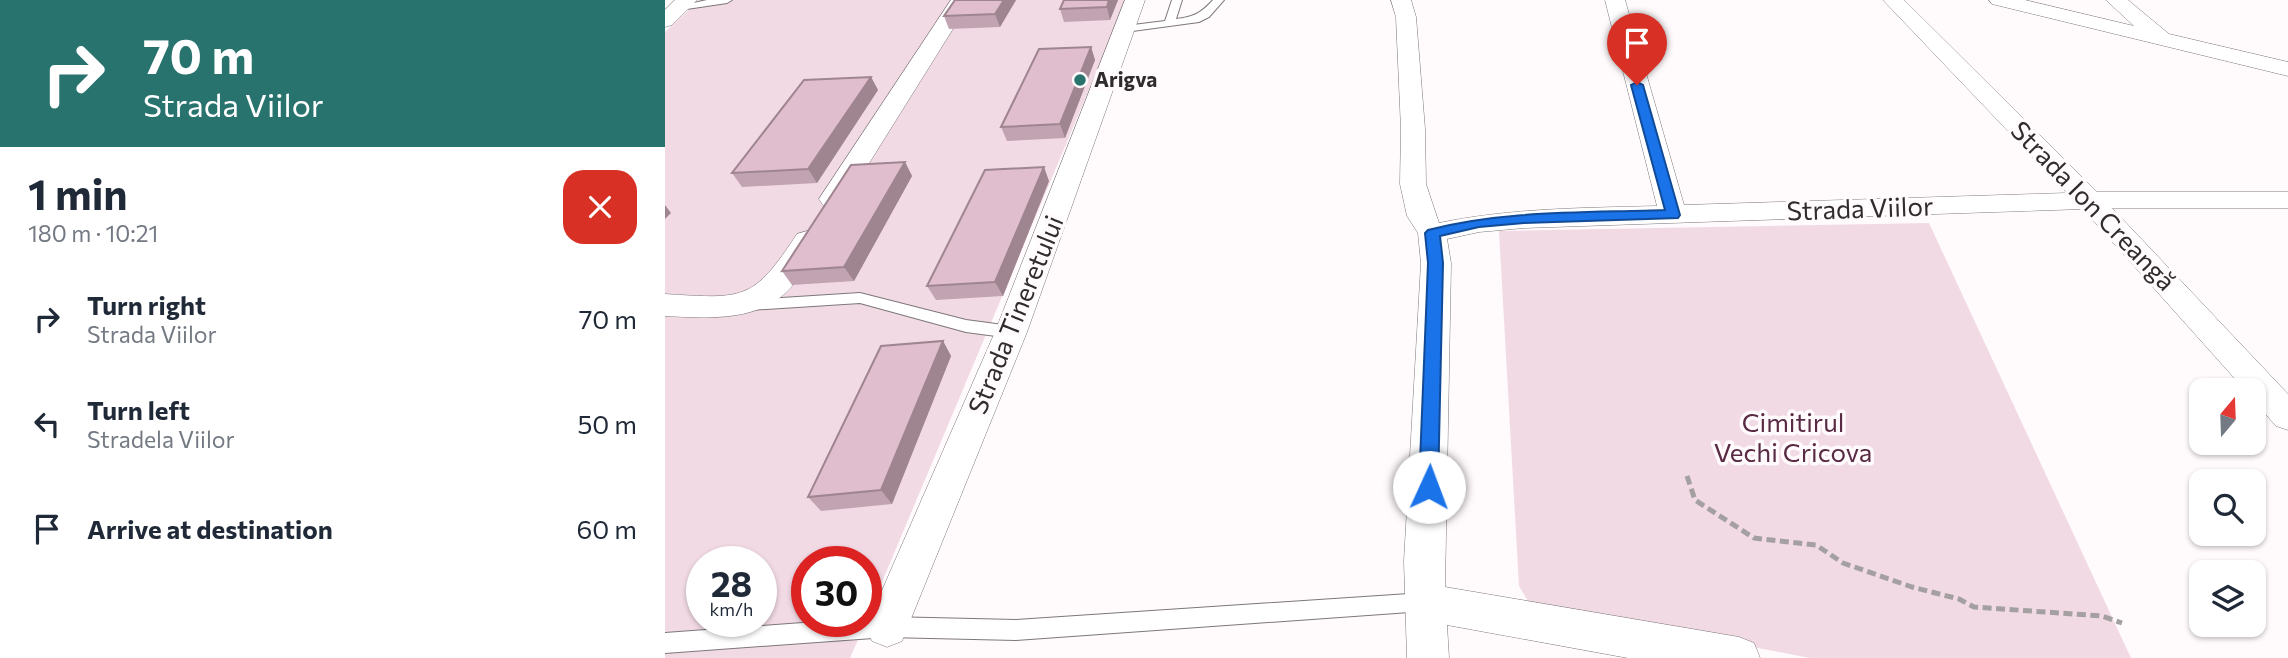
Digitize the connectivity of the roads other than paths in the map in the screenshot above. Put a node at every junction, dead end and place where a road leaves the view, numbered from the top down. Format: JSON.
{"nodes":[{"id":1,"x":727,"y":0,"type":"edge"},
{"id":2,"x":961,"y":0,"type":"edge"},
{"id":3,"x":1135,"y":0,"type":"edge"},
{"id":4,"x":1177,"y":0,"type":"edge"},
{"id":5,"x":1219,"y":0,"type":"edge"},
{"id":6,"x":1401,"y":0,"type":"edge"},
{"id":7,"x":1615,"y":0,"type":"edge"},
{"id":8,"x":1893,"y":0,"type":"edge"},
{"id":9,"x":1999,"y":0,"type":"edge"},
{"id":10,"x":2116,"y":0,"type":"edge"},
{"id":11,"x":677,"y":9,"type":"edge"},
{"id":12,"x":1169,"y":24,"type":"junction"},
{"id":13,"x":1125,"y":29,"type":"junction"},
{"id":14,"x":2164,"y":41,"type":"junction"},
{"id":15,"x":2288,"y":69,"type":"edge"},
{"id":16,"x":2288,"y":200,"type":"edge"},
{"id":17,"x":2092,"y":202,"type":"junction"},
{"id":18,"x":1673,"y":215,"type":"junction"},
{"id":19,"x":1433,"y":233,"type":"junction"},
{"id":20,"x":665,"y":305,"type":"edge"},
{"id":21,"x":729,"y":307,"type":"junction"},
{"id":22,"x":1011,"y":332,"type":"junction"},
{"id":23,"x":2288,"y":417,"type":"edge"},
{"id":24,"x":1426,"y":602,"type":"junction"},
{"id":25,"x":887,"y":627,"type":"junction"},
{"id":26,"x":665,"y":643,"type":"edge"},
{"id":27,"x":1429,"y":658,"type":"edge"},
{"id":28,"x":1739,"y":658,"type":"edge"}],
"edges":[{"from":1,"to":11,"type":"lane"},
{"from":2,"to":21,"type":"street"},
{"from":3,"to":13,"type":"street","name":"Strada Tineretului"},
{"from":4,"to":12,"type":"lane"},
{"from":5,"to":12,"type":"lane"},
{"from":6,"to":19,"type":"street"},
{"from":7,"to":18,"type":"street"},
{"from":8,"to":17,"type":"street","name":"Strada Ion Creangă"},
{"from":9,"to":14,"type":"street"},
{"from":10,"to":14,"type":"street"},
{"from":12,"to":13,"type":"lane"},
{"from":13,"to":22,"type":"street","name":"Strada Tineretului"},
{"from":14,"to":15,"type":"street"},
{"from":16,"to":17,"type":"street","name":"Strada Viilor"},
{"from":17,"to":18,"type":"street","name":"Strada Viilor"},
{"from":17,"to":23,"type":"street","name":"Strada Ion Creangă"},
{"from":18,"to":19,"type":"street","name":"Strada Viilor"},
{"from":19,"to":24,"type":"street"},
{"from":20,"to":21,"type":"street"},
{"from":21,"to":22,"type":"lane"},
{"from":22,"to":25,"type":"street","name":"Strada Tineretului"},
{"from":24,"to":25,"type":"lane"},
{"from":24,"to":27,"type":"street"},
{"from":24,"to":28,"type":"street"},
{"from":25,"to":26,"type":"lane"}]}
